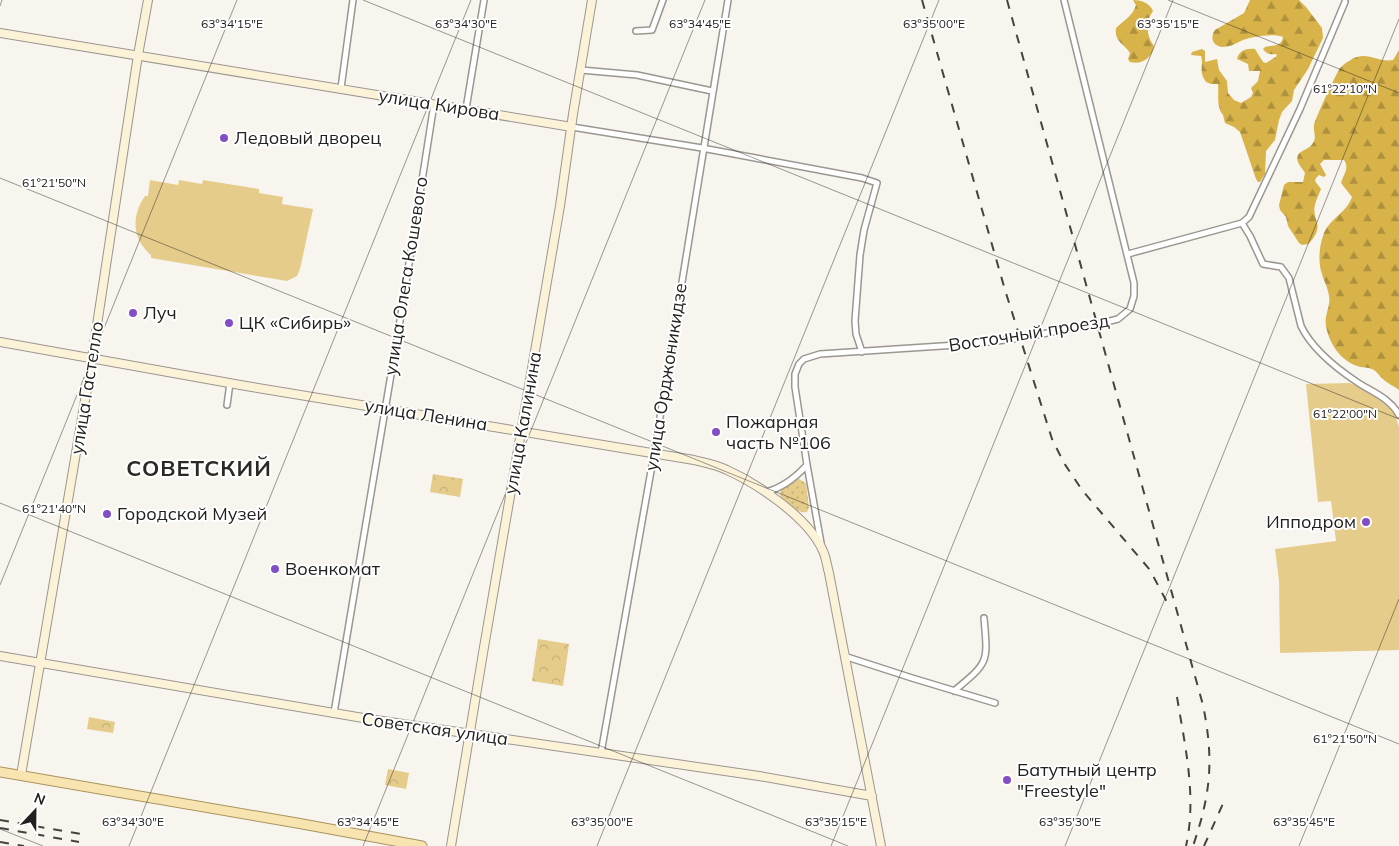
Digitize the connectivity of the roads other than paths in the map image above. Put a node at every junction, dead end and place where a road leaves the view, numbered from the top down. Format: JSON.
{"nodes":[{"id":1,"x":148,"y":0,"type":"edge"},
{"id":2,"x":353,"y":0,"type":"edge"},
{"id":3,"x":484,"y":0,"type":"edge"},
{"id":4,"x":592,"y":0,"type":"edge"},
{"id":5,"x":663,"y":0,"type":"edge"},
{"id":6,"x":728,"y":0,"type":"edge"},
{"id":7,"x":1064,"y":0,"type":"edge"},
{"id":8,"x":1345,"y":2,"type":"dead end"},
{"id":9,"x":636,"y":31,"type":"dead end"},
{"id":10,"x":0,"y":33,"type":"edge"},
{"id":11,"x":138,"y":55,"type":"junction"},
{"id":12,"x":580,"y":70,"type":"junction"},
{"id":13,"x":341,"y":88,"type":"junction"},
{"id":14,"x":712,"y":91,"type":"junction"},
{"id":15,"x":434,"y":104,"type":"junction"},
{"id":16,"x":466,"y":109,"type":"junction"},
{"id":17,"x":572,"y":127,"type":"junction"},
{"id":18,"x":702,"y":148,"type":"junction"},
{"id":19,"x":1242,"y":223,"type":"junction"},
{"id":20,"x":1128,"y":254,"type":"junction"},
{"id":21,"x":0,"y":342,"type":"edge"},
{"id":22,"x":862,"y":352,"type":"junction"},
{"id":23,"x":92,"y":359,"type":"junction"},
{"id":24,"x":230,"y":383,"type":"junction"},
{"id":25,"x":227,"y":405,"type":"dead end"},
{"id":26,"x":384,"y":409,"type":"junction"},
{"id":27,"x":1399,"y":415,"type":"edge"},
{"id":28,"x":522,"y":431,"type":"junction"},
{"id":29,"x":654,"y":454,"type":"junction"},
{"id":30,"x":806,"y":465,"type":"junction"},
{"id":31,"x":765,"y":493,"type":"junction"},
{"id":32,"x":823,"y":550,"type":"junction"},
{"id":33,"x":984,"y":618,"type":"dead end"},
{"id":34,"x":0,"y":656,"type":"edge"},
{"id":35,"x":844,"y":656,"type":"junction"},
{"id":36,"x":40,"y":663,"type":"junction"},
{"id":37,"x":954,"y":691,"type":"junction"},
{"id":38,"x":995,"y":703,"type":"dead end"},
{"id":39,"x":334,"y":713,"type":"junction"},
{"id":40,"x":469,"y":735,"type":"junction"},
{"id":41,"x":601,"y":753,"type":"junction"},
{"id":42,"x":0,"y":772,"type":"edge"},
{"id":43,"x":21,"y":775,"type":"junction"},
{"id":44,"x":872,"y":796,"type":"junction"},
{"id":45,"x":422,"y":846,"type":"edge"},
{"id":46,"x":451,"y":846,"type":"edge"},
{"id":47,"x":881,"y":846,"type":"edge"}],
"edges":[{"from":1,"to":11,"type":"street","name":"улица Гастелло"},
{"from":2,"to":13,"type":"street"},
{"from":3,"to":16,"type":"street"},
{"from":4,"to":12,"type":"street","name":"улица Калинина"},
{"from":5,"to":9,"type":"street"},
{"from":6,"to":14,"type":"street","name":"улица Орджоникидзе"},
{"from":7,"to":20,"type":"street","name":"Восточный проезд"},
{"from":8,"to":19,"type":"street"},
{"from":10,"to":11,"type":"street","name":"улица Кирова"},
{"from":11,"to":13,"type":"street","name":"улица Кирова"},
{"from":11,"to":23,"type":"street","name":"улица Гастелло"},
{"from":12,"to":14,"type":"street"},
{"from":12,"to":17,"type":"street","name":"улица Калинина"},
{"from":13,"to":15,"type":"street","name":"улица Кирова"},
{"from":14,"to":18,"type":"street","name":"улица Орджоникидзе"},
{"from":15,"to":16,"type":"street","name":"улица Кирова"},
{"from":15,"to":26,"type":"street","name":"улица Олега Кошевого"},
{"from":16,"to":17,"type":"street","name":"улица Кирова"},
{"from":17,"to":18,"type":"street","name":"улица Кирова"},
{"from":17,"to":28,"type":"street","name":"улица Калинина"},
{"from":18,"to":22,"type":"street","name":"улица Кирова"},
{"from":18,"to":29,"type":"street","name":"улица Орджоникидзе"},
{"from":19,"to":20,"type":"street"},
{"from":19,"to":27,"type":"street"},
{"from":20,"to":22,"type":"street","name":"Восточный проезд"},
{"from":21,"to":23,"type":"street","name":"улица Ленина"},
{"from":22,"to":30,"type":"street","name":"Восточный проезд"},
{"from":23,"to":24,"type":"street","name":"улица Ленина"},
{"from":23,"to":36,"type":"street","name":"улица Гастелло"},
{"from":24,"to":25,"type":"street"},
{"from":24,"to":26,"type":"street","name":"улица Ленина"},
{"from":26,"to":28,"type":"street","name":"улица Ленина"},
{"from":26,"to":39,"type":"street","name":"улица Олега Кошевого"},
{"from":28,"to":29,"type":"street","name":"улица Ленина"},
{"from":28,"to":40,"type":"street","name":"улица Калинина"},
{"from":29,"to":31,"type":"street","name":"улица Ленина"},
{"from":29,"to":41,"type":"street","name":"улица Орджоникидзе"},
{"from":30,"to":31,"type":"street"},
{"from":30,"to":32,"type":"street","name":"Восточный проезд"},
{"from":31,"to":32,"type":"street","name":"улица Ленина"},
{"from":32,"to":35,"type":"street"},
{"from":33,"to":37,"type":"street"},
{"from":34,"to":36,"type":"street","name":"Советская улица"},
{"from":35,"to":37,"type":"street"},
{"from":35,"to":44,"type":"street"},
{"from":36,"to":39,"type":"street","name":"Советская улица"},
{"from":36,"to":43,"type":"street","name":"улица Гастелло"},
{"from":37,"to":38,"type":"street"},
{"from":39,"to":40,"type":"street","name":"Советская улица"},
{"from":40,"to":41,"type":"street","name":"Советская улица"},
{"from":40,"to":46,"type":"street","name":"улица Калинина"},
{"from":41,"to":44,"type":"street","name":"Советская улица"},
{"from":42,"to":43,"type":"main road"},
{"from":43,"to":45,"type":"main road"},
{"from":44,"to":47,"type":"street"}]}
